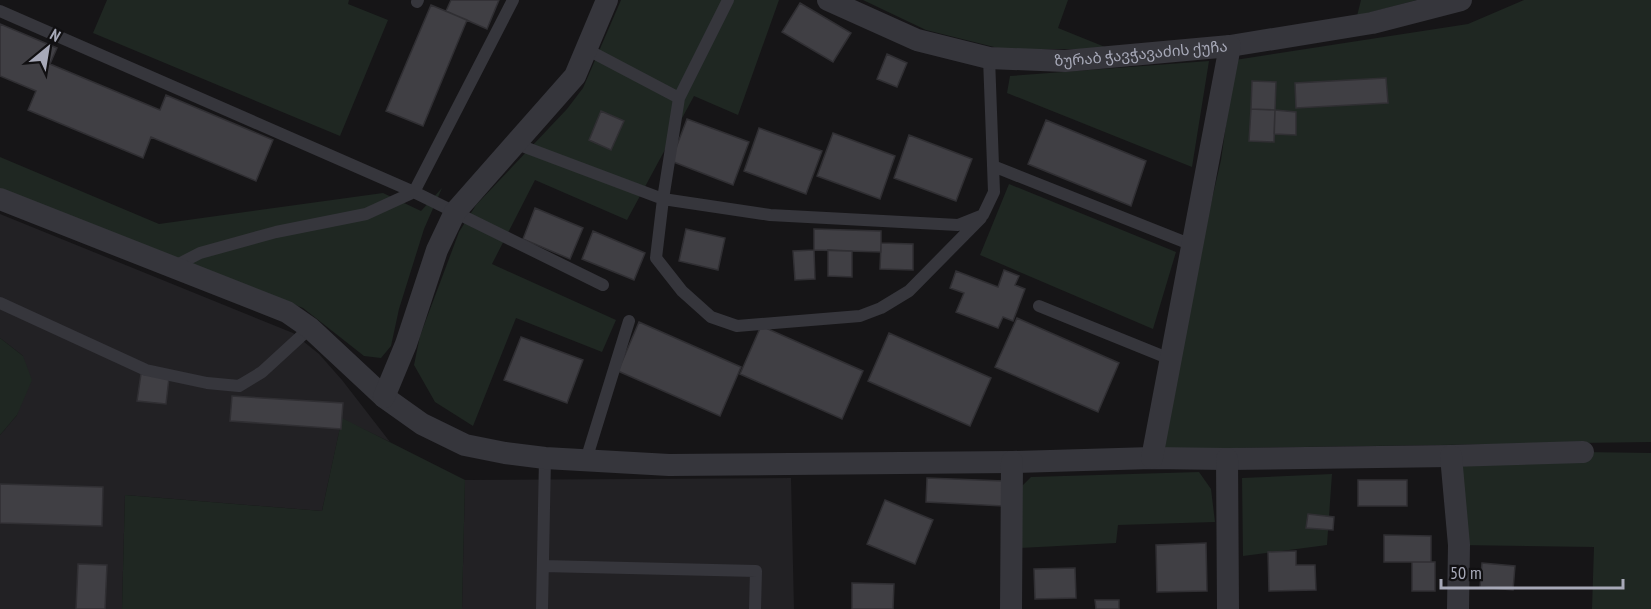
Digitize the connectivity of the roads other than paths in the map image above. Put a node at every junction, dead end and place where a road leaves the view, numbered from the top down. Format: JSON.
{"nodes":[{"id":1,"x":513,"y":0,"type":"edge"},
{"id":2,"x":607,"y":0,"type":"edge"},
{"id":3,"x":728,"y":0,"type":"edge"},
{"id":4,"x":828,"y":0,"type":"edge"},
{"id":5,"x":1461,"y":0,"type":"edge"},
{"id":6,"x":0,"y":11,"type":"edge"},
{"id":7,"x":1230,"y":46,"type":"junction"},
{"id":8,"x":586,"y":49,"type":"junction"},
{"id":9,"x":989,"y":58,"type":"junction"},
{"id":10,"x":679,"y":98,"type":"junction"},
{"id":11,"x":514,"y":143,"type":"junction"},
{"id":12,"x":993,"y":166,"type":"junction"},
{"id":13,"x":414,"y":192,"type":"junction"},
{"id":14,"x":0,"y":199,"type":"edge"},
{"id":15,"x":663,"y":199,"type":"junction"},
{"id":16,"x":455,"y":212,"type":"junction"},
{"id":17,"x":983,"y":215,"type":"junction"},
{"id":18,"x":1192,"y":245,"type":"junction"},
{"id":19,"x":173,"y":267,"type":"junction"},
{"id":20,"x":603,"y":285,"type":"dead end"},
{"id":21,"x":0,"y":303,"type":"edge"},
{"id":22,"x":1039,"y":306,"type":"dead end"},
{"id":23,"x":629,"y":321,"type":"dead end"},
{"id":24,"x":310,"y":328,"type":"junction"},
{"id":25,"x":1170,"y":359,"type":"junction"},
{"id":26,"x":384,"y":397,"type":"junction"},
{"id":27,"x":1583,"y":452,"type":"dead end"},
{"id":28,"x":1450,"y":456,"type":"junction"},
{"id":29,"x":545,"y":458,"type":"junction"},
{"id":30,"x":1152,"y":458,"type":"junction"},
{"id":31,"x":1227,"y":459,"type":"junction"},
{"id":32,"x":586,"y":460,"type":"junction"},
{"id":33,"x":1012,"y":462,"type":"junction"},
{"id":34,"x":543,"y":566,"type":"junction"},
{"id":35,"x":542,"y":609,"type":"edge"},
{"id":36,"x":755,"y":609,"type":"edge"},
{"id":37,"x":1011,"y":609,"type":"edge"},
{"id":38,"x":1228,"y":609,"type":"edge"},
{"id":39,"x":1458,"y":609,"type":"edge"}],
"edges":[{"from":1,"to":13,"type":"lane"},
{"from":2,"to":8,"type":"street"},
{"from":3,"to":10,"type":"lane"},
{"from":4,"to":9,"type":"street","name":"ზურაბ ჭავჭავაძის ქუჩა"},
{"from":5,"to":7,"type":"street","name":"ზურაბ ჭავჭავაძის ქუჩა"},
{"from":6,"to":13,"type":"lane"},
{"from":7,"to":9,"type":"street","name":"ზურაბ ჭავჭავაძის ქუჩა"},
{"from":7,"to":18,"type":"street"},
{"from":8,"to":10,"type":"lane"},
{"from":8,"to":11,"type":"street"},
{"from":9,"to":12,"type":"lane"},
{"from":10,"to":15,"type":"lane"},
{"from":11,"to":15,"type":"lane"},
{"from":11,"to":16,"type":"street"},
{"from":12,"to":17,"type":"lane"},
{"from":12,"to":18,"type":"lane"},
{"from":13,"to":16,"type":"lane"},
{"from":13,"to":19,"type":"lane"},
{"from":14,"to":19,"type":"street"},
{"from":15,"to":17,"type":"lane"},
{"from":15,"to":17,"type":"lane"},
{"from":16,"to":20,"type":"lane"},
{"from":16,"to":26,"type":"street"},
{"from":18,"to":25,"type":"street"},
{"from":19,"to":24,"type":"street"},
{"from":21,"to":24,"type":"lane"},
{"from":22,"to":25,"type":"lane"},
{"from":23,"to":32,"type":"lane"},
{"from":24,"to":26,"type":"street"},
{"from":25,"to":30,"type":"street"},
{"from":26,"to":29,"type":"street"},
{"from":27,"to":28,"type":"street"},
{"from":28,"to":31,"type":"street"},
{"from":28,"to":39,"type":"street"},
{"from":29,"to":32,"type":"street"},
{"from":29,"to":34,"type":"lane"},
{"from":30,"to":31,"type":"street"},
{"from":30,"to":33,"type":"street"},
{"from":31,"to":38,"type":"street"},
{"from":32,"to":33,"type":"street"},
{"from":33,"to":37,"type":"street"},
{"from":34,"to":35,"type":"lane"},
{"from":34,"to":36,"type":"lane"}]}
